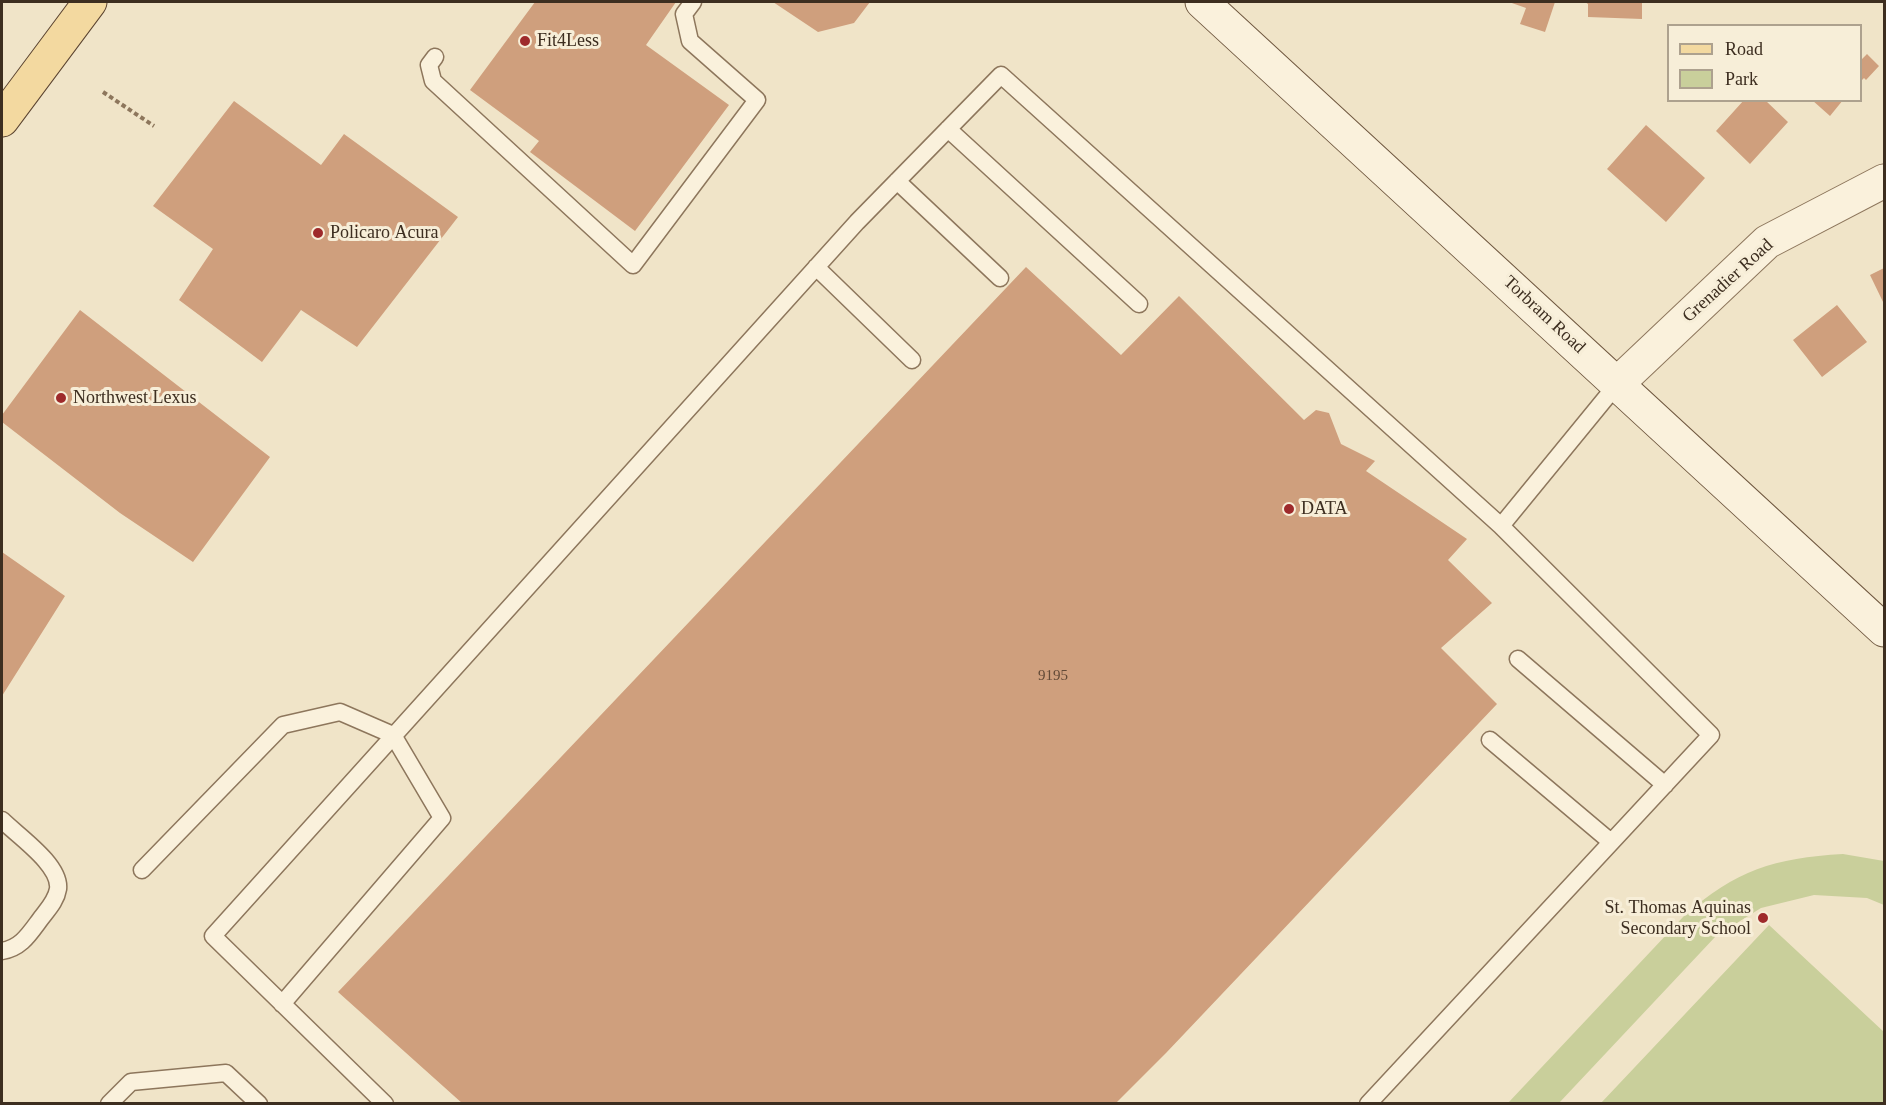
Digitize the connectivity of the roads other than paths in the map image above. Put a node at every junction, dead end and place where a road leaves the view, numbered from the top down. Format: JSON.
{"nodes":[{"id":1,"x":90,"y":2,"type":"edge"},
{"id":2,"x":693,"y":2,"type":"edge"},
{"id":3,"x":1202,"y":2,"type":"edge"},
{"id":4,"x":435,"y":57,"type":"dead end"},
{"id":5,"x":2,"y":120,"type":"edge"},
{"id":6,"x":948,"y":129,"type":"junction"},
{"id":7,"x":897,"y":181,"type":"junction"},
{"id":8,"x":1884,"y":181,"type":"edge"},
{"id":9,"x":816,"y":267,"type":"junction"},
{"id":10,"x":1000,"y":278,"type":"dead end"},
{"id":11,"x":1139,"y":304,"type":"dead end"},
{"id":12,"x":912,"y":360,"type":"dead end"},
{"id":13,"x":1618,"y":383,"type":"junction"},
{"id":14,"x":1501,"y":526,"type":"junction"},
{"id":15,"x":1884,"y":630,"type":"edge"},
{"id":16,"x":1518,"y":659,"type":"dead end"},
{"id":17,"x":393,"y":735,"type":"junction"},
{"id":18,"x":1490,"y":740,"type":"dead end"},
{"id":19,"x":1665,"y":784,"type":"junction"},
{"id":20,"x":2,"y":820,"type":"edge"},
{"id":21,"x":1611,"y":842,"type":"junction"},
{"id":22,"x":142,"y":870,"type":"dead end"},
{"id":23,"x":2,"y":951,"type":"edge"},
{"id":24,"x":282,"y":1004,"type":"junction"},
{"id":25,"x":109,"y":1104,"type":"edge"},
{"id":26,"x":259,"y":1104,"type":"edge"},
{"id":27,"x":385,"y":1104,"type":"edge"},
{"id":28,"x":1368,"y":1104,"type":"edge"}],
"edges":[{"from":1,"to":5,"type":"main road"},
{"from":2,"to":4,"type":"lane"},
{"from":3,"to":13,"type":"main road","name":"Torbram Road"},
{"from":6,"to":7,"type":"lane"},
{"from":6,"to":11,"type":"lane"},
{"from":6,"to":14,"type":"lane"},
{"from":7,"to":9,"type":"lane"},
{"from":7,"to":10,"type":"lane"},
{"from":8,"to":13,"type":"main road","name":"Grenadier Road"},
{"from":9,"to":12,"type":"lane"},
{"from":9,"to":17,"type":"lane"},
{"from":13,"to":14,"type":"lane"},
{"from":13,"to":15,"type":"main road","name":"Torbram Road"},
{"from":14,"to":19,"type":"lane"},
{"from":16,"to":19,"type":"lane"},
{"from":17,"to":22,"type":"lane"},
{"from":17,"to":24,"type":"lane"},
{"from":17,"to":24,"type":"lane"},
{"from":18,"to":21,"type":"lane"},
{"from":19,"to":21,"type":"lane"},
{"from":20,"to":23,"type":"lane"},
{"from":21,"to":28,"type":"lane"},
{"from":24,"to":27,"type":"lane"},
{"from":25,"to":26,"type":"lane"}]}
